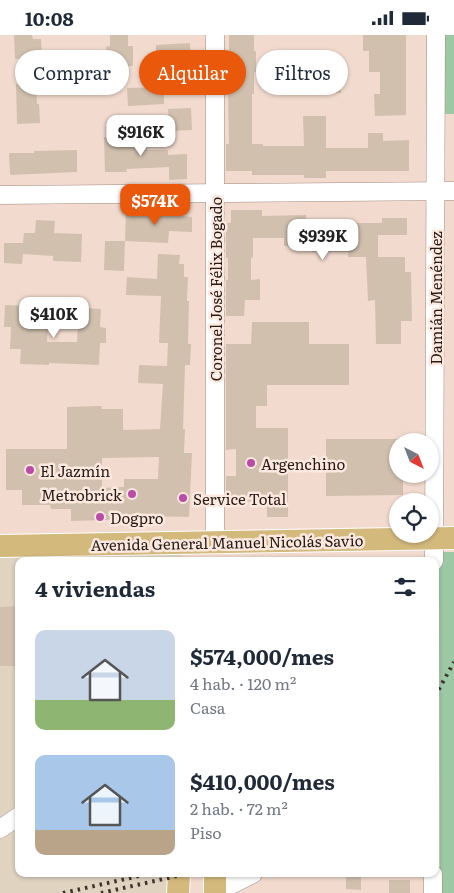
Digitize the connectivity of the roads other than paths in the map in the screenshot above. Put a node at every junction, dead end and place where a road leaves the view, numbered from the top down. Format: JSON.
{"nodes":[{"id":1,"x":215,"y":35,"type":"edge"},
{"id":2,"x":436,"y":35,"type":"edge"},
{"id":3,"x":436,"y":191,"type":"junction"},
{"id":4,"x":454,"y":191,"type":"edge"},
{"id":5,"x":216,"y":193,"type":"junction"},
{"id":6,"x":0,"y":195,"type":"edge"},
{"id":7,"x":444,"y":539,"type":"edge"},
{"id":8,"x":124,"y":544,"type":"junction"},
{"id":9,"x":0,"y":546,"type":"edge"},
{"id":10,"x":182,"y":552,"type":"edge"},
{"id":11,"x":215,"y":552,"type":"edge"},
{"id":12,"x":144,"y":557,"type":"edge"},
{"id":13,"x":436,"y":557,"type":"edge"},
{"id":14,"x":15,"y":819,"type":"edge"},
{"id":15,"x":0,"y":829,"type":"edge"},
{"id":16,"x":179,"y":877,"type":"edge"},
{"id":17,"x":215,"y":877,"type":"edge"},
{"id":18,"x":247,"y":877,"type":"edge"},
{"id":19,"x":433,"y":877,"type":"edge"},
{"id":20,"x":178,"y":893,"type":"edge"},
{"id":21,"x":215,"y":893,"type":"edge"},
{"id":22,"x":433,"y":893,"type":"edge"}],
"edges":[{"from":1,"to":5,"type":"street","name":"Coronel José Félix Bogado"},
{"from":2,"to":3,"type":"street","name":"Damián Menéndez"},
{"from":3,"to":4,"type":"street"},
{"from":3,"to":5,"type":"street"},
{"from":3,"to":7,"type":"street","name":"Damián Menéndez"},
{"from":5,"to":6,"type":"street"},
{"from":5,"to":11,"type":"street","name":"Coronel José Félix Bogado"},
{"from":7,"to":11,"type":"main road","name":"Avenida General Manuel Nicolás Savio"},
{"from":7,"to":13,"type":"street","name":"Damián Menéndez"},
{"from":8,"to":9,"type":"main road","name":"Avenida General Manuel Nicolás Savio"},
{"from":8,"to":10,"type":"main road","name":"Avenida General Manuel Nicolás Savio"},
{"from":8,"to":12,"type":"main road"},
{"from":10,"to":11,"type":"main road","name":"Avenida General Manuel Nicolás Savio"},
{"from":14,"to":15,"type":"street"},
{"from":16,"to":20,"type":"main road"},
{"from":17,"to":21,"type":"main road"},
{"from":18,"to":21,"type":"street"},
{"from":19,"to":22,"type":"street"}]}
